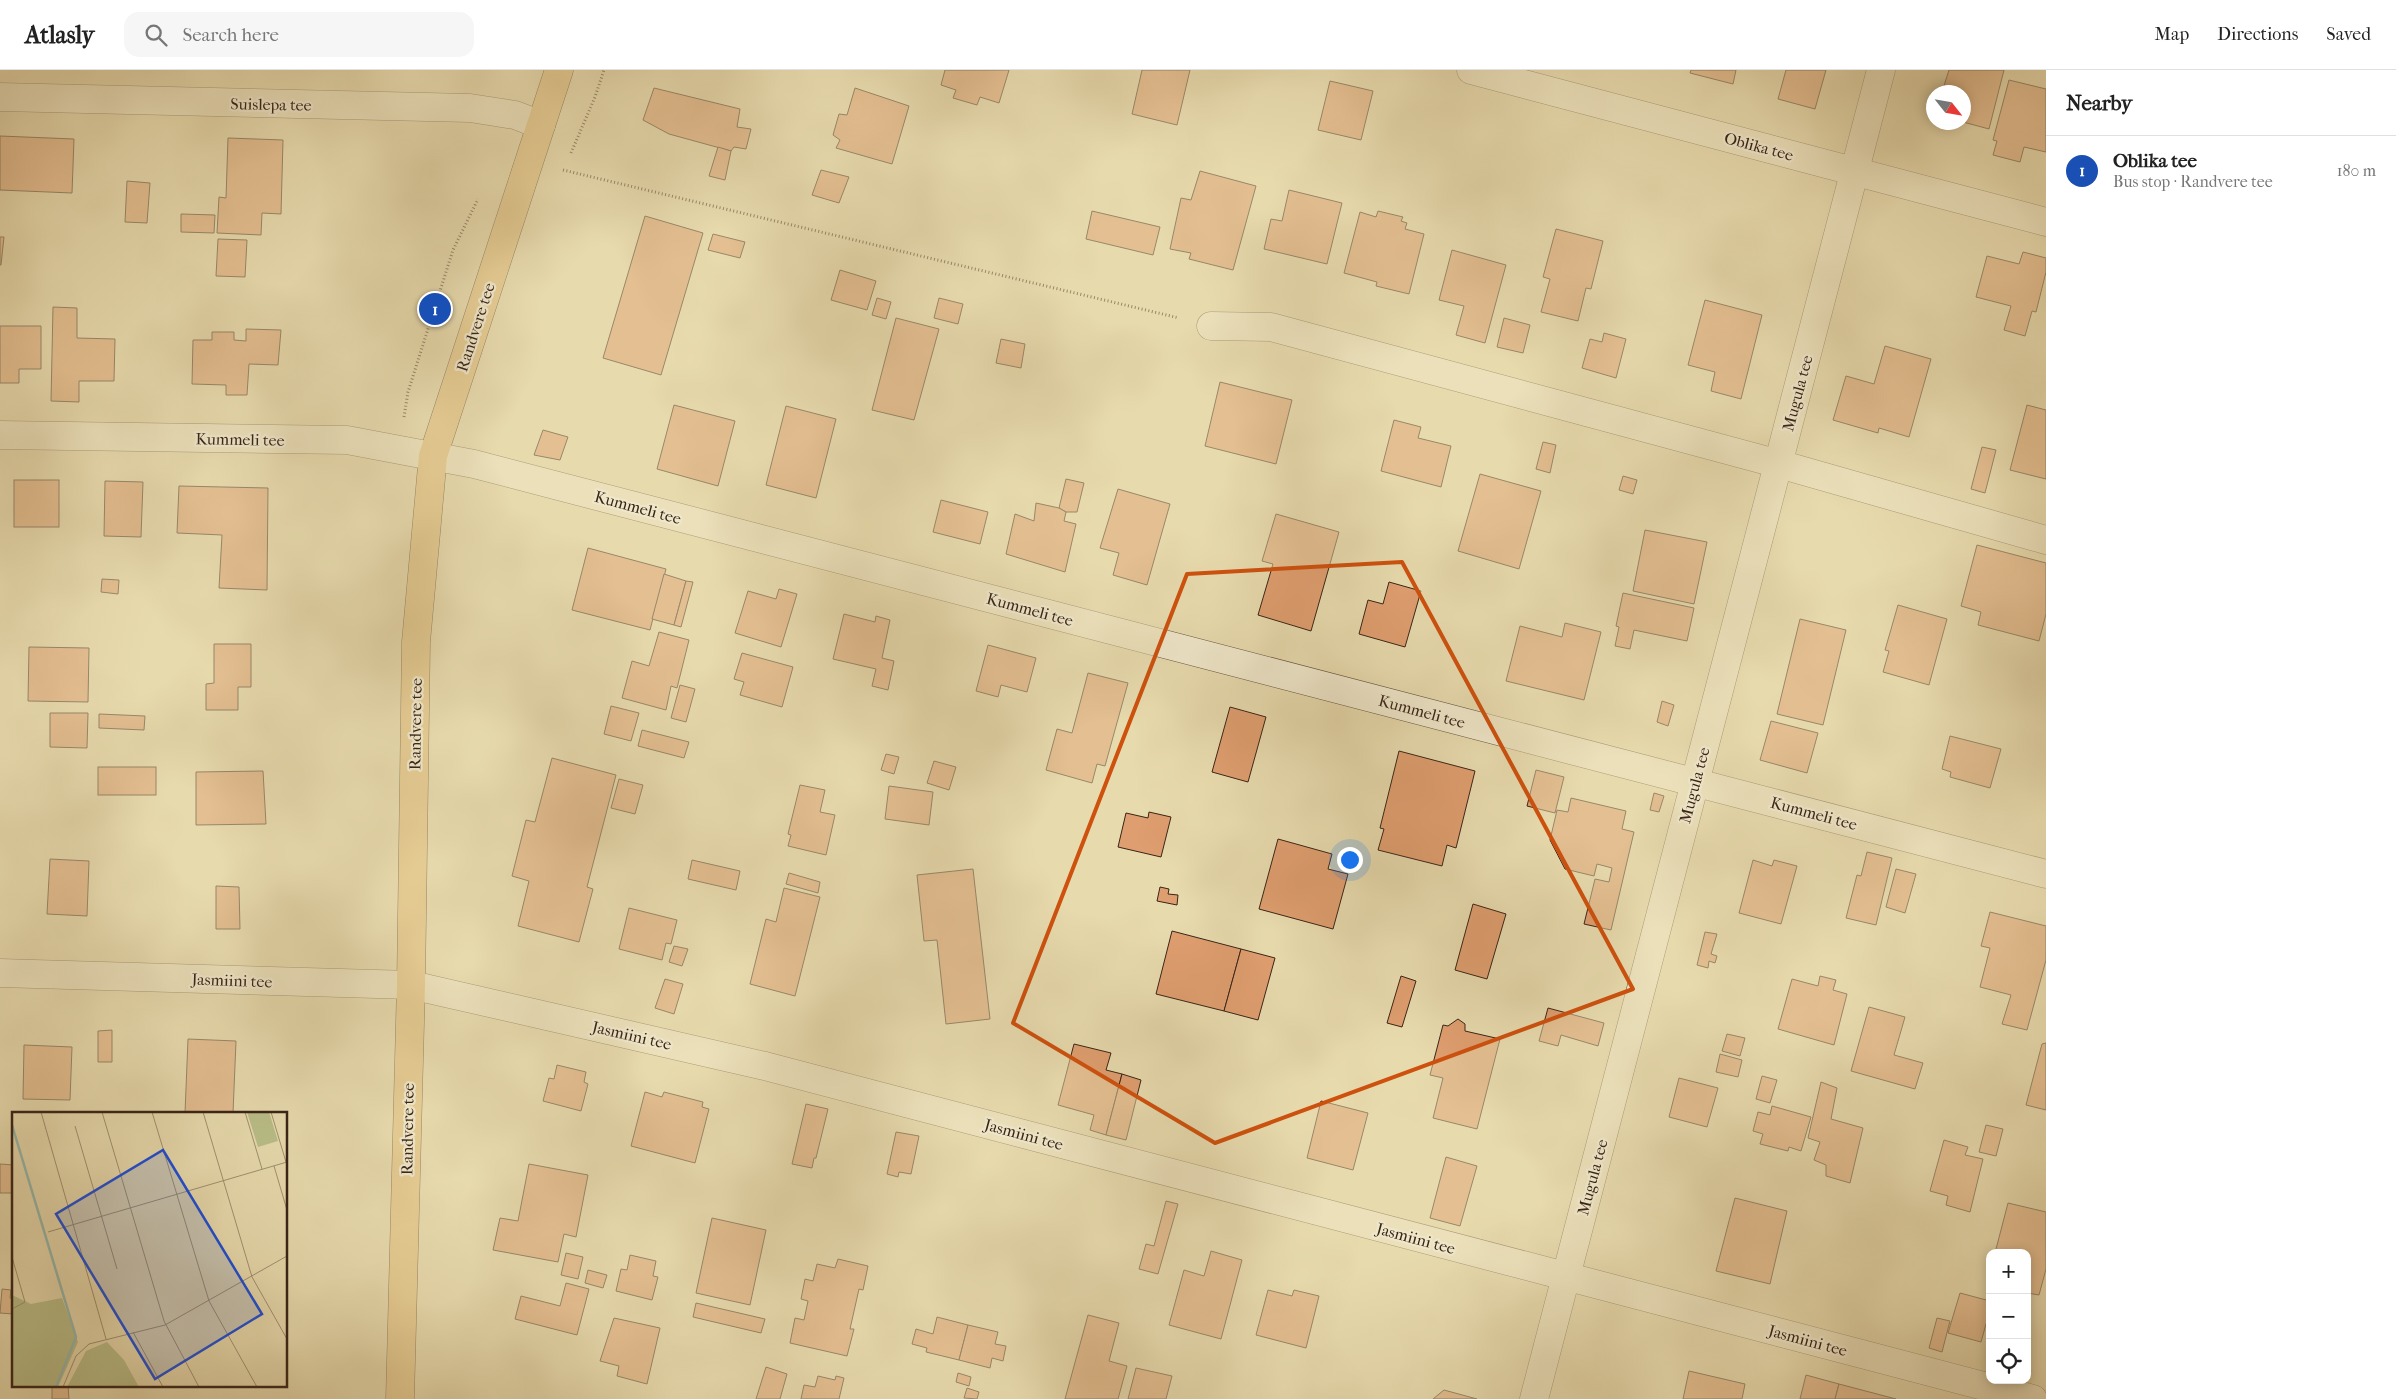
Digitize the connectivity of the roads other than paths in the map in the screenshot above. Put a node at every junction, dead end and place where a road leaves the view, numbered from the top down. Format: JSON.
{"nodes":[{"id":1,"x":559,"y":70,"type":"edge"},
{"id":2,"x":1471,"y":70,"type":"edge"},
{"id":3,"x":1881,"y":70,"type":"edge"},
{"id":4,"x":0,"y":97,"type":"edge"},
{"id":5,"x":541,"y":125,"type":"junction"},
{"id":6,"x":1855,"y":172,"type":"junction"},
{"id":7,"x":2046,"y":222,"type":"edge"},
{"id":8,"x":1211,"y":326,"type":"road end"},
{"id":9,"x":0,"y":435,"type":"edge"},
{"id":10,"x":433,"y":456,"type":"junction"},
{"id":11,"x":1779,"y":464,"type":"junction"},
{"id":12,"x":2046,"y":540,"type":"edge"},
{"id":13,"x":1695,"y":782,"type":"junction"},
{"id":14,"x":2046,"y":874,"type":"edge"},
{"id":15,"x":0,"y":973,"type":"edge"},
{"id":16,"x":411,"y":985,"type":"junction"},
{"id":17,"x":1565,"y":1277,"type":"junction"},
{"id":18,"x":400,"y":1399,"type":"edge"},
{"id":19,"x":1534,"y":1399,"type":"edge"},
{"id":20,"x":2033,"y":1399,"type":"edge"}],
"edges":[{"from":1,"to":5,"type":"main road","name":"Randvere tee"},
{"from":2,"to":6,"type":"street","name":"Oblika tee"},
{"from":3,"to":6,"type":"street","name":"Mugula tee"},
{"from":4,"to":5,"type":"street","name":"Suislepa tee"},
{"from":5,"to":10,"type":"main road","name":"Randvere tee"},
{"from":6,"to":7,"type":"street","name":"Oblika tee"},
{"from":6,"to":11,"type":"street","name":"Mugula tee"},
{"from":8,"to":11,"type":"street"},
{"from":9,"to":10,"type":"street","name":"Kummeli tee"},
{"from":10,"to":13,"type":"street","name":"Kummeli tee"},
{"from":10,"to":16,"type":"main road","name":"Randvere tee"},
{"from":11,"to":12,"type":"street"},
{"from":11,"to":13,"type":"street","name":"Mugula tee"},
{"from":13,"to":14,"type":"street","name":"Kummeli tee"},
{"from":13,"to":17,"type":"street","name":"Mugula tee"},
{"from":15,"to":16,"type":"street","name":"Jasmiini tee"},
{"from":16,"to":17,"type":"street","name":"Jasmiini tee"},
{"from":16,"to":18,"type":"main road","name":"Randvere tee"},
{"from":17,"to":19,"type":"street","name":"Mugula tee"},
{"from":17,"to":20,"type":"street","name":"Jasmiini tee"}]}
